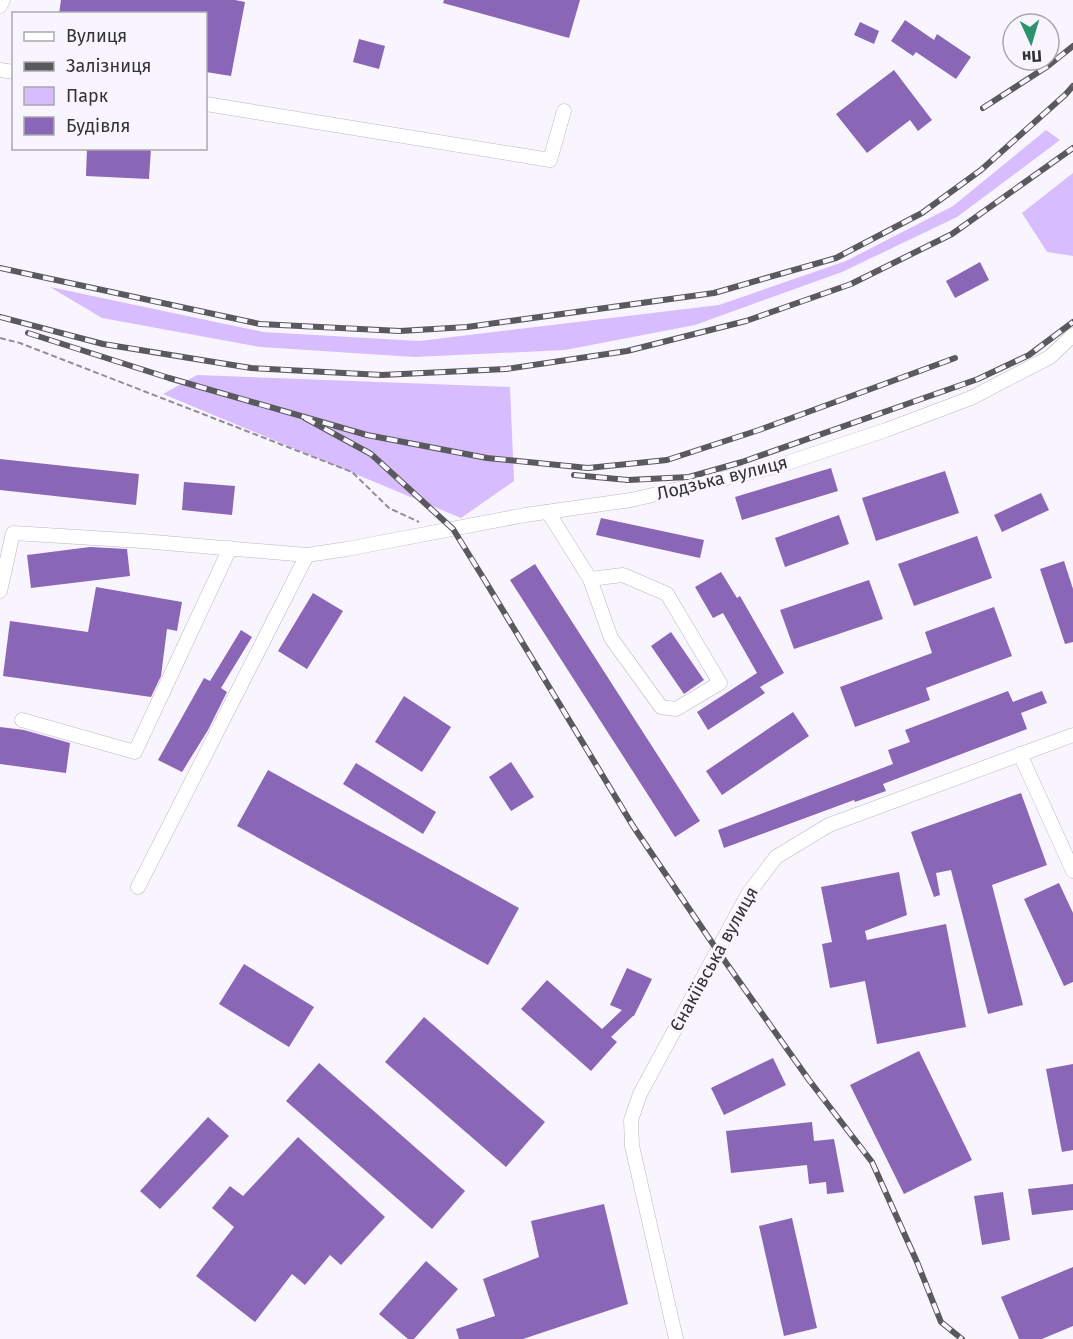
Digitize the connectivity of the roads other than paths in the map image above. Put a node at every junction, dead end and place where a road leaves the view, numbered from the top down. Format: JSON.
{"nodes":[{"id":1,"x":3,"y":0,"type":"edge"},
{"id":2,"x":0,"y":6,"type":"edge"},
{"id":3,"x":207,"y":104,"type":"edge"},
{"id":4,"x":564,"y":111,"type":"dead end"},
{"id":5,"x":1073,"y":335,"type":"edge"},
{"id":6,"x":548,"y":512,"type":"junction"},
{"id":7,"x":230,"y":548,"type":"junction"},
{"id":8,"x":307,"y":555,"type":"junction"},
{"id":9,"x":590,"y":579,"type":"junction"},
{"id":10,"x":0,"y":591,"type":"edge"},
{"id":11,"x":22,"y":720,"type":"dead end"},
{"id":12,"x":1073,"y":735,"type":"edge"},
{"id":13,"x":1020,"y":754,"type":"junction"},
{"id":14,"x":1073,"y":871,"type":"edge"},
{"id":15,"x":138,"y":887,"type":"dead end"},
{"id":16,"x":676,"y":1339,"type":"edge"}],
"edges":[{"from":1,"to":2,"type":"street"},
{"from":3,"to":4,"type":"street"},
{"from":5,"to":6,"type":"street","name":"Лодзька вулиця"},
{"from":6,"to":8,"type":"street","name":"Лодзька вулиця"},
{"from":6,"to":9,"type":"street"},
{"from":7,"to":8,"type":"street","name":"Лодзька вулиця"},
{"from":7,"to":10,"type":"street","name":"Лодзька вулиця"},
{"from":7,"to":11,"type":"street"},
{"from":8,"to":15,"type":"street"},
{"from":9,"to":9,"type":"street"},
{"from":12,"to":13,"type":"street","name":"Єнакіївська вулиця"},
{"from":13,"to":14,"type":"street"},
{"from":13,"to":16,"type":"street","name":"Єнакіївська вулиця"}]}
